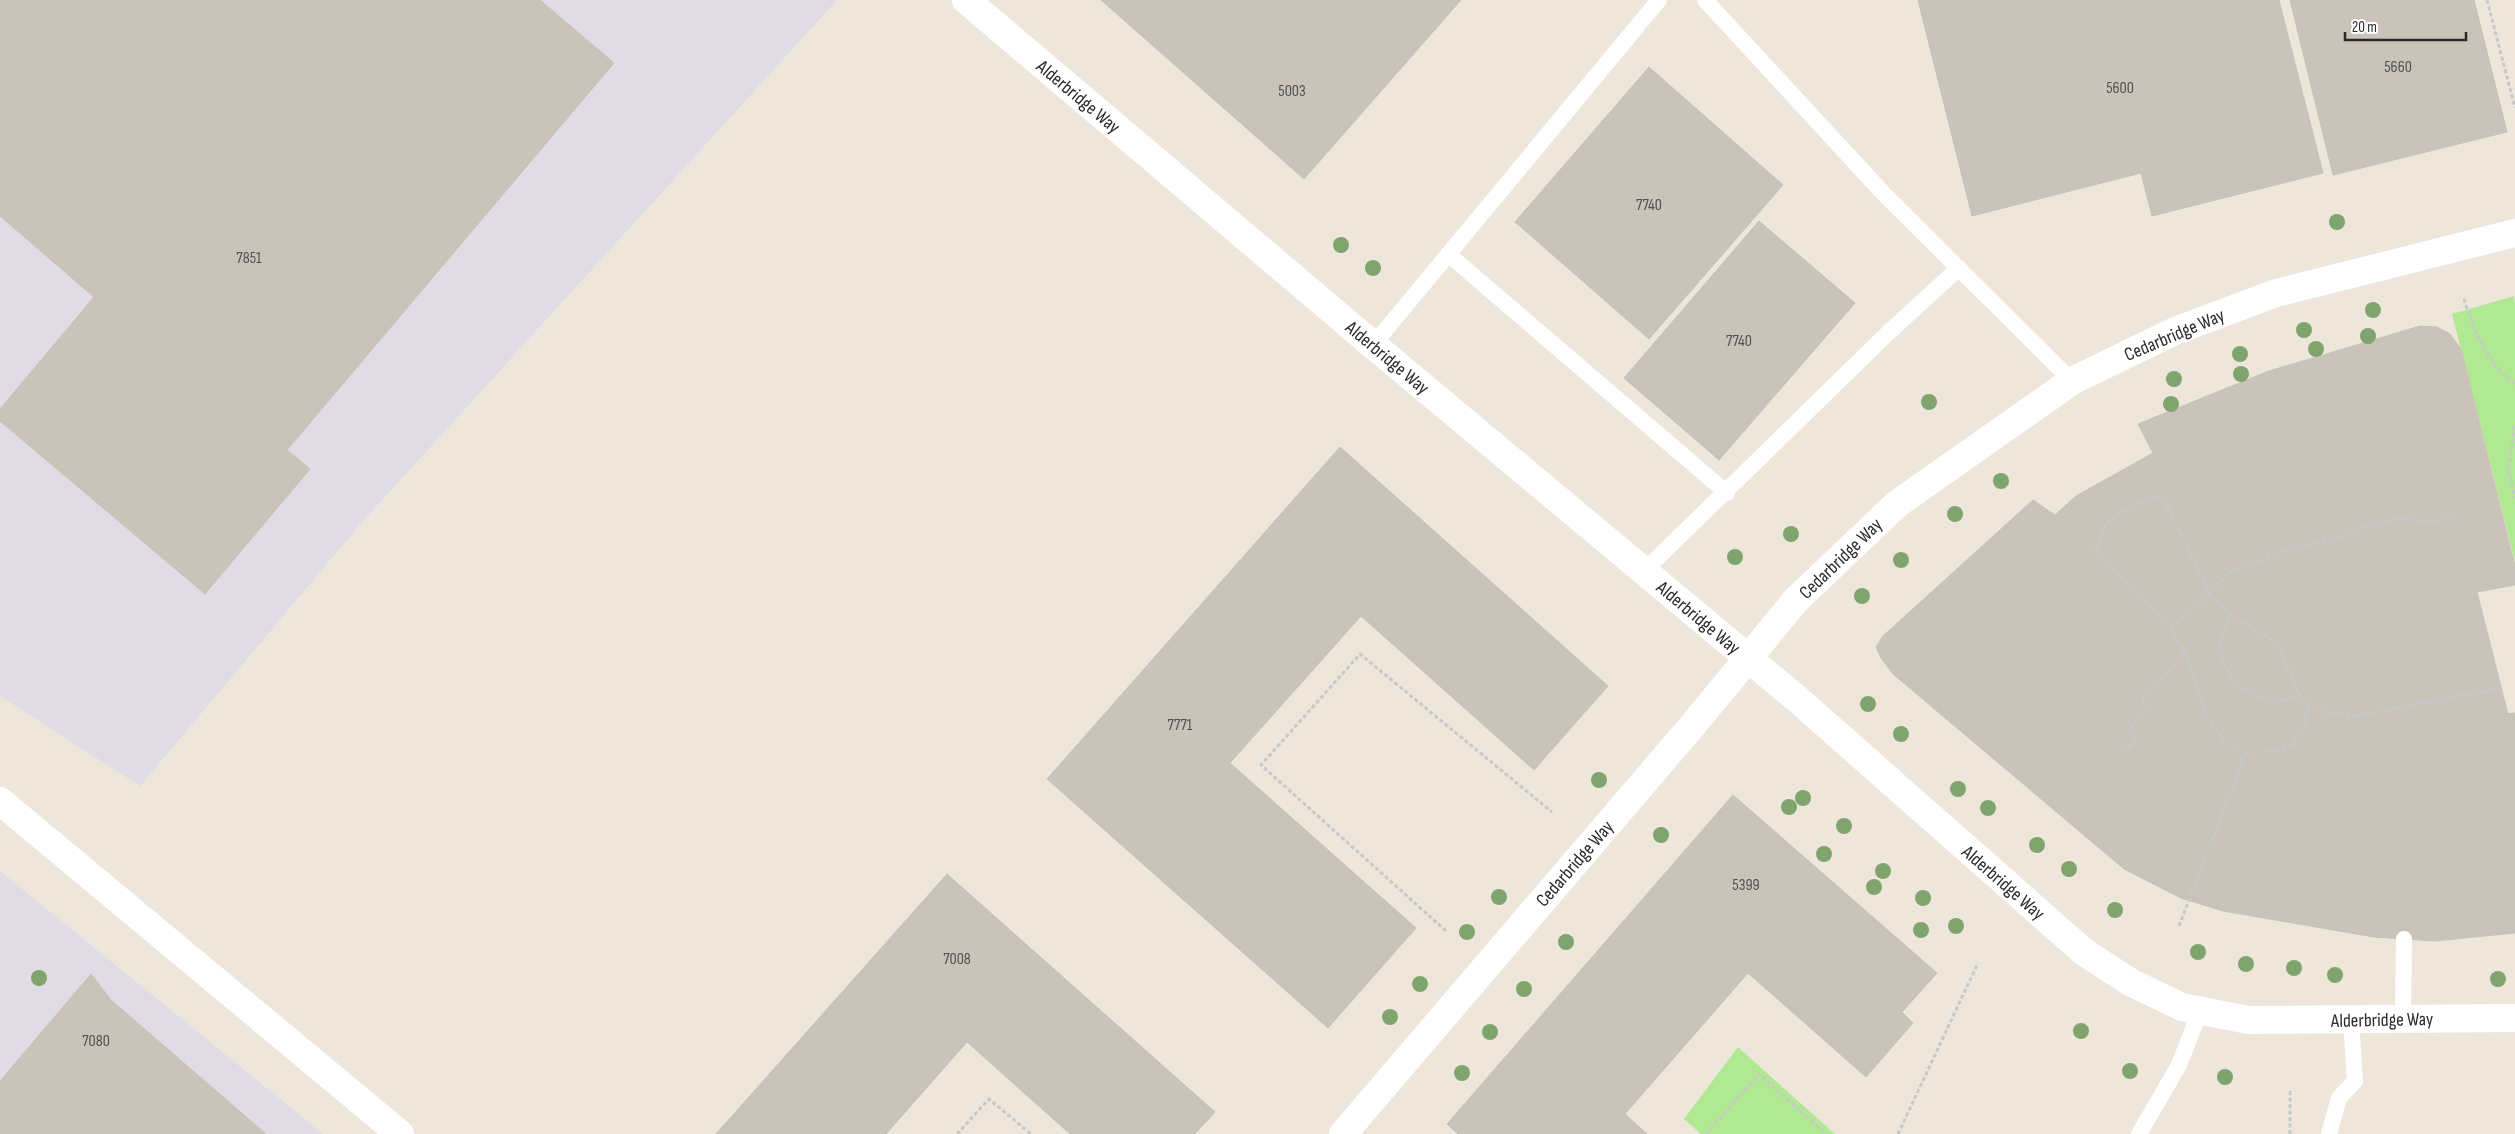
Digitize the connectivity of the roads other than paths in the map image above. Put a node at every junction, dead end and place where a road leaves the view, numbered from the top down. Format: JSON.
{"nodes":[{"id":1,"x":966,"y":0,"type":"edge"},
{"id":2,"x":1659,"y":0,"type":"edge"},
{"id":3,"x":1705,"y":0,"type":"edge"},
{"id":4,"x":2515,"y":233,"type":"edge"},
{"id":5,"x":1448,"y":254,"type":"junction"},
{"id":6,"x":1959,"y":268,"type":"junction"},
{"id":7,"x":1373,"y":345,"type":"junction"},
{"id":8,"x":2072,"y":381,"type":"junction"},
{"id":9,"x":1727,"y":493,"type":"junction"},
{"id":10,"x":1644,"y":571,"type":"junction"},
{"id":11,"x":1749,"y":658,"type":"junction"},
{"id":12,"x":0,"y":801,"type":"edge"},
{"id":13,"x":2404,"y":938,"type":"dead end"},
{"id":14,"x":2200,"y":1011,"type":"junction"},
{"id":15,"x":2515,"y":1018,"type":"edge"},
{"id":16,"x":2351,"y":1019,"type":"junction"},
{"id":17,"x":2403,"y":1019,"type":"junction"},
{"id":18,"x":400,"y":1134,"type":"edge"},
{"id":19,"x":1343,"y":1134,"type":"edge"},
{"id":20,"x":2138,"y":1134,"type":"edge"},
{"id":21,"x":2330,"y":1134,"type":"edge"}],
"edges":[{"from":1,"to":7,"type":"street","name":"Alderbridge Way"},
{"from":2,"to":5,"type":"lane"},
{"from":3,"to":6,"type":"lane"},
{"from":4,"to":8,"type":"street","name":"Cedarbridge Way"},
{"from":5,"to":7,"type":"lane"},
{"from":5,"to":9,"type":"lane"},
{"from":6,"to":8,"type":"lane"},
{"from":6,"to":9,"type":"lane"},
{"from":7,"to":10,"type":"street","name":"Alderbridge Way"},
{"from":8,"to":11,"type":"street","name":"Cedarbridge Way"},
{"from":9,"to":10,"type":"lane"},
{"from":10,"to":11,"type":"street","name":"Alderbridge Way"},
{"from":11,"to":14,"type":"street","name":"Alderbridge Way"},
{"from":11,"to":19,"type":"street","name":"Cedarbridge Way"},
{"from":12,"to":18,"type":"street"},
{"from":13,"to":17,"type":"lane"},
{"from":14,"to":16,"type":"street","name":"Alderbridge Way"},
{"from":14,"to":20,"type":"lane"},
{"from":15,"to":17,"type":"street","name":"Alderbridge Way"},
{"from":16,"to":17,"type":"street","name":"Alderbridge Way"},
{"from":16,"to":21,"type":"lane"}]}
